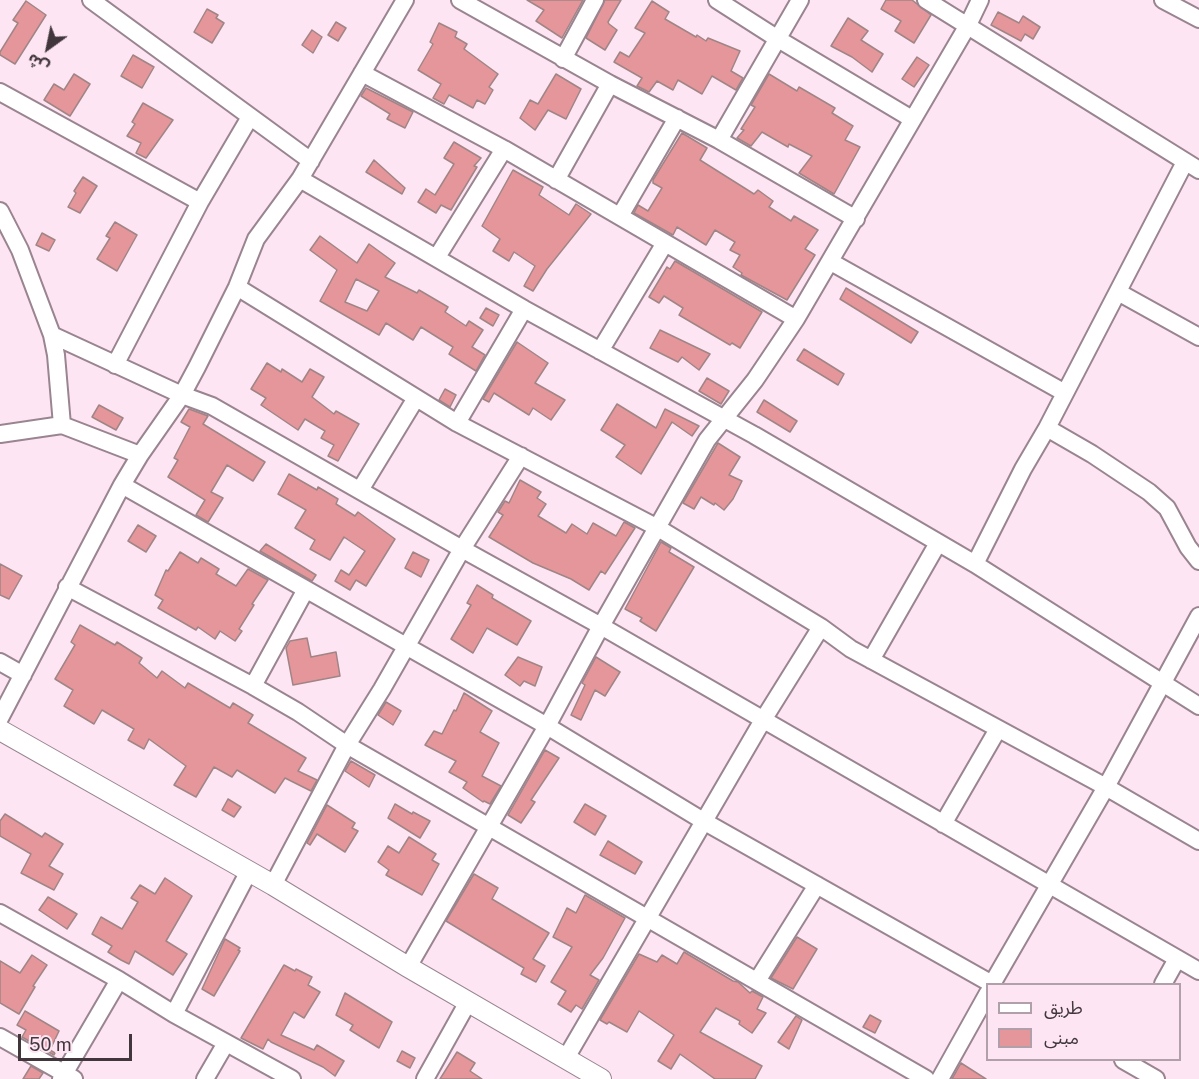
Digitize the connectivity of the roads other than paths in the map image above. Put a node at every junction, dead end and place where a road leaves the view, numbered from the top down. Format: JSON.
{"nodes":[{"id":1,"x":91,"y":0,"type":"edge"},
{"id":2,"x":405,"y":0,"type":"edge"},
{"id":3,"x":460,"y":0,"type":"edge"},
{"id":4,"x":595,"y":0,"type":"edge"},
{"id":5,"x":717,"y":0,"type":"edge"},
{"id":6,"x":800,"y":0,"type":"edge"},
{"id":7,"x":927,"y":0,"type":"edge"},
{"id":8,"x":980,"y":0,"type":"edge"},
{"id":9,"x":1163,"y":0,"type":"edge"},
{"id":10,"x":1181,"y":4,"type":"edge"},
{"id":11,"x":1199,"y":19,"type":"edge"},
{"id":12,"x":968,"y":25,"type":"junction"},
{"id":13,"x":778,"y":39,"type":"junction"},
{"id":14,"x":563,"y":58,"type":"junction"},
{"id":15,"x":362,"y":73,"type":"junction"},
{"id":16,"x":610,"y":84,"type":"junction"},
{"id":17,"x":0,"y":92,"type":"edge"},
{"id":18,"x":250,"y":117,"type":"junction"},
{"id":19,"x":677,"y":118,"type":"junction"},
{"id":20,"x":912,"y":120,"type":"junction"},
{"id":21,"x":719,"y":140,"type":"junction"},
{"id":22,"x":504,"y":149,"type":"junction"},
{"id":23,"x":310,"y":161,"type":"junction"},
{"id":24,"x":1192,"y":166,"type":"edge"},
{"id":25,"x":300,"y":179,"type":"junction"},
{"id":26,"x":556,"y":180,"type":"junction"},
{"id":27,"x":201,"y":202,"type":"junction"},
{"id":28,"x":0,"y":211,"type":"edge"},
{"id":29,"x":620,"y":216,"type":"junction"},
{"id":30,"x":856,"y":219,"type":"junction"},
{"id":31,"x":665,"y":243,"type":"junction"},
{"id":32,"x":437,"y":257,"type":"junction"},
{"id":33,"x":831,"y":262,"type":"junction"},
{"id":34,"x":237,"y":287,"type":"junction"},
{"id":35,"x":1118,"y":292,"type":"junction"},
{"id":36,"x":524,"y":309,"type":"junction"},
{"id":37,"x":796,"y":319,"type":"junction"},
{"id":38,"x":51,"y":335,"type":"junction"},
{"id":39,"x":1199,"y":338,"type":"edge"},
{"id":40,"x":600,"y":351,"type":"junction"},
{"id":41,"x":115,"y":365,"type":"junction"},
{"id":42,"x":1065,"y":393,"type":"junction"},
{"id":43,"x":182,"y":395,"type":"junction"},
{"id":44,"x":416,"y":398,"type":"junction"},
{"id":45,"x":723,"y":419,"type":"junction"},
{"id":46,"x":457,"y":423,"type":"junction"},
{"id":47,"x":62,"y":425,"type":"junction"},
{"id":48,"x":1047,"y":428,"type":"junction"},
{"id":49,"x":0,"y":434,"type":"edge"},
{"id":50,"x":140,"y":455,"type":"junction"},
{"id":51,"x":521,"y":456,"type":"junction"},
{"id":52,"x":122,"y":485,"type":"junction"},
{"id":53,"x":360,"y":490,"type":"junction"},
{"id":54,"x":658,"y":528,"type":"junction"},
{"id":55,"x":938,"y":543,"type":"junction"},
{"id":56,"x":462,"y":549,"type":"junction"},
{"id":57,"x":1199,"y":561,"type":"edge"},
{"id":58,"x":975,"y":564,"type":"junction"},
{"id":59,"x":68,"y":587,"type":"junction"},
{"id":60,"x":305,"y":591,"type":"junction"},
{"id":61,"x":1199,"y":616,"type":"edge"},
{"id":62,"x":601,"y":626,"type":"junction"},
{"id":63,"x":821,"y":627,"type":"junction"},
{"id":64,"x":407,"y":647,"type":"junction"},
{"id":65,"x":871,"y":660,"type":"junction"},
{"id":66,"x":0,"y":662,"type":"edge"},
{"id":67,"x":23,"y":675,"type":"junction"},
{"id":68,"x":1163,"y":684,"type":"junction"},
{"id":69,"x":253,"y":686,"type":"junction"},
{"id":70,"x":1199,"y":706,"type":"edge"},
{"id":71,"x":0,"y":718,"type":"edge"},
{"id":72,"x":763,"y":720,"type":"junction"},
{"id":73,"x":547,"y":726,"type":"junction"},
{"id":74,"x":998,"y":729,"type":"junction"},
{"id":75,"x":0,"y":730,"type":"edge"},
{"id":76,"x":347,"y":745,"type":"junction"},
{"id":77,"x":1106,"y":788,"type":"junction"},
{"id":78,"x":705,"y":822,"type":"junction"},
{"id":79,"x":943,"y":824,"type":"junction"},
{"id":80,"x":489,"y":826,"type":"junction"},
{"id":81,"x":1199,"y":841,"type":"edge"},
{"id":82,"x":249,"y":871,"type":"junction"},
{"id":83,"x":273,"y":885,"type":"junction"},
{"id":84,"x":817,"y":885,"type":"junction"},
{"id":85,"x":1050,"y":886,"type":"junction"},
{"id":86,"x":0,"y":913,"type":"edge"},
{"id":87,"x":648,"y":918,"type":"junction"},
{"id":88,"x":1177,"y":959,"type":"junction"},
{"id":89,"x":408,"y":967,"type":"junction"},
{"id":90,"x":1199,"y":971,"type":"edge"},
{"id":91,"x":119,"y":980,"type":"junction"},
{"id":92,"x":758,"y":981,"type":"junction"},
{"id":93,"x":990,"y":983,"type":"edge"},
{"id":94,"x":993,"y":983,"type":"edge"},
{"id":95,"x":1164,"y":983,"type":"edge"},
{"id":96,"x":986,"y":995,"type":"edge"},
{"id":97,"x":468,"y":1002,"type":"junction"},
{"id":98,"x":174,"y":1014,"type":"junction"},
{"id":99,"x":0,"y":1037,"type":"edge"},
{"id":100,"x":226,"y":1044,"type":"junction"},
{"id":101,"x":566,"y":1058,"type":"junction"},
{"id":102,"x":1126,"y":1061,"type":"edge"},
{"id":103,"x":67,"y":1077,"type":"edge"},
{"id":104,"x":205,"y":1079,"type":"edge"},
{"id":105,"x":292,"y":1079,"type":"edge"},
{"id":106,"x":425,"y":1079,"type":"edge"},
{"id":107,"x":601,"y":1079,"type":"edge"},
{"id":108,"x":926,"y":1079,"type":"edge"},
{"id":109,"x":940,"y":1079,"type":"edge"},
{"id":110,"x":1156,"y":1079,"type":"edge"}],
"edges":[{"from":1,"to":18,"type":"street"},
{"from":2,"to":15,"type":"street"},
{"from":3,"to":14,"type":"street"},
{"from":4,"to":14,"type":"street"},
{"from":5,"to":13,"type":"street"},
{"from":6,"to":13,"type":"street"},
{"from":7,"to":12,"type":"street"},
{"from":8,"to":12,"type":"street"},
{"from":9,"to":10,"type":"street"},
{"from":10,"to":11,"type":"street"},
{"from":12,"to":20,"type":"street"},
{"from":12,"to":24,"type":"street"},
{"from":13,"to":20,"type":"street"},
{"from":13,"to":21,"type":"street"},
{"from":14,"to":16,"type":"street"},
{"from":15,"to":22,"type":"street"},
{"from":15,"to":23,"type":"street"},
{"from":16,"to":19,"type":"street"},
{"from":16,"to":26,"type":"street"},
{"from":17,"to":27,"type":"street"},
{"from":18,"to":23,"type":"street"},
{"from":18,"to":27,"type":"street"},
{"from":19,"to":21,"type":"street"},
{"from":19,"to":29,"type":"street"},
{"from":20,"to":30,"type":"street"},
{"from":21,"to":30,"type":"street"},
{"from":22,"to":26,"type":"street"},
{"from":22,"to":32,"type":"street"},
{"from":23,"to":25,"type":"street"},
{"from":24,"to":35,"type":"street"},
{"from":25,"to":32,"type":"street"},
{"from":25,"to":34,"type":"street"},
{"from":26,"to":29,"type":"street"},
{"from":27,"to":41,"type":"street"},
{"from":28,"to":38,"type":"street"},
{"from":29,"to":31,"type":"street"},
{"from":30,"to":33,"type":"street"},
{"from":31,"to":37,"type":"street"},
{"from":31,"to":40,"type":"street"},
{"from":32,"to":36,"type":"street"},
{"from":33,"to":37,"type":"street"},
{"from":33,"to":42,"type":"street"},
{"from":34,"to":43,"type":"street"},
{"from":34,"to":44,"type":"street"},
{"from":35,"to":39,"type":"street"},
{"from":35,"to":42,"type":"street"},
{"from":36,"to":40,"type":"street"},
{"from":36,"to":46,"type":"street"},
{"from":37,"to":45,"type":"street"},
{"from":38,"to":41,"type":"street"},
{"from":38,"to":47,"type":"street"},
{"from":40,"to":45,"type":"street"},
{"from":41,"to":43,"type":"street"},
{"from":42,"to":48,"type":"street"},
{"from":43,"to":50,"type":"street"},
{"from":43,"to":53,"type":"street"},
{"from":44,"to":46,"type":"street"},
{"from":44,"to":53,"type":"street"},
{"from":45,"to":54,"type":"street"},
{"from":45,"to":55,"type":"street"},
{"from":46,"to":51,"type":"street"},
{"from":47,"to":49,"type":"street"},
{"from":47,"to":50,"type":"street"},
{"from":48,"to":57,"type":"street"},
{"from":48,"to":58,"type":"street"},
{"from":50,"to":52,"type":"street"},
{"from":51,"to":54,"type":"street"},
{"from":51,"to":56,"type":"street"},
{"from":52,"to":59,"type":"street"},
{"from":52,"to":60,"type":"street"},
{"from":53,"to":56,"type":"street"},
{"from":54,"to":62,"type":"street"},
{"from":54,"to":63,"type":"street"},
{"from":55,"to":58,"type":"street"},
{"from":55,"to":65,"type":"street"},
{"from":56,"to":62,"type":"street"},
{"from":56,"to":64,"type":"street"},
{"from":58,"to":68,"type":"street"},
{"from":59,"to":67,"type":"street"},
{"from":59,"to":69,"type":"street"},
{"from":60,"to":64,"type":"street"},
{"from":60,"to":69,"type":"street"},
{"from":61,"to":68,"type":"street"},
{"from":62,"to":72,"type":"street"},
{"from":62,"to":73,"type":"street"},
{"from":63,"to":65,"type":"street"},
{"from":63,"to":72,"type":"street"},
{"from":64,"to":73,"type":"street"},
{"from":64,"to":76,"type":"street"},
{"from":65,"to":74,"type":"street"},
{"from":66,"to":67,"type":"street"},
{"from":67,"to":71,"type":"street"},
{"from":68,"to":70,"type":"street"},
{"from":68,"to":77,"type":"street"},
{"from":69,"to":76,"type":"street"},
{"from":72,"to":78,"type":"street"},
{"from":72,"to":79,"type":"street"},
{"from":73,"to":78,"type":"street"},
{"from":73,"to":80,"type":"street"},
{"from":74,"to":77,"type":"street"},
{"from":74,"to":79,"type":"street"},
{"from":75,"to":82,"type":"street"},
{"from":76,"to":80,"type":"street"},
{"from":76,"to":83,"type":"street"},
{"from":77,"to":81,"type":"street"},
{"from":77,"to":85,"type":"street"},
{"from":78,"to":84,"type":"street"},
{"from":78,"to":87,"type":"street"},
{"from":79,"to":85,"type":"street"},
{"from":80,"to":87,"type":"street"},
{"from":80,"to":89,"type":"street"},
{"from":82,"to":83,"type":"street"},
{"from":82,"to":98,"type":"street"},
{"from":83,"to":89,"type":"street"},
{"from":84,"to":92,"type":"street"},
{"from":84,"to":93,"type":"street"},
{"from":85,"to":88,"type":"street"},
{"from":85,"to":94,"type":"street"},
{"from":86,"to":91,"type":"street"},
{"from":87,"to":92,"type":"street"},
{"from":87,"to":101,"type":"street"},
{"from":88,"to":90,"type":"street"},
{"from":88,"to":95,"type":"street"},
{"from":89,"to":97,"type":"street"},
{"from":91,"to":98,"type":"street"},
{"from":91,"to":103,"type":"street"},
{"from":92,"to":108,"type":"street"},
{"from":96,"to":109,"type":"street"},
{"from":97,"to":101,"type":"street"},
{"from":97,"to":106,"type":"street"},
{"from":98,"to":100,"type":"street"},
{"from":99,"to":103,"type":"street"},
{"from":100,"to":104,"type":"street"},
{"from":100,"to":105,"type":"street"},
{"from":101,"to":107,"type":"street"},
{"from":102,"to":110,"type":"street"}]}
